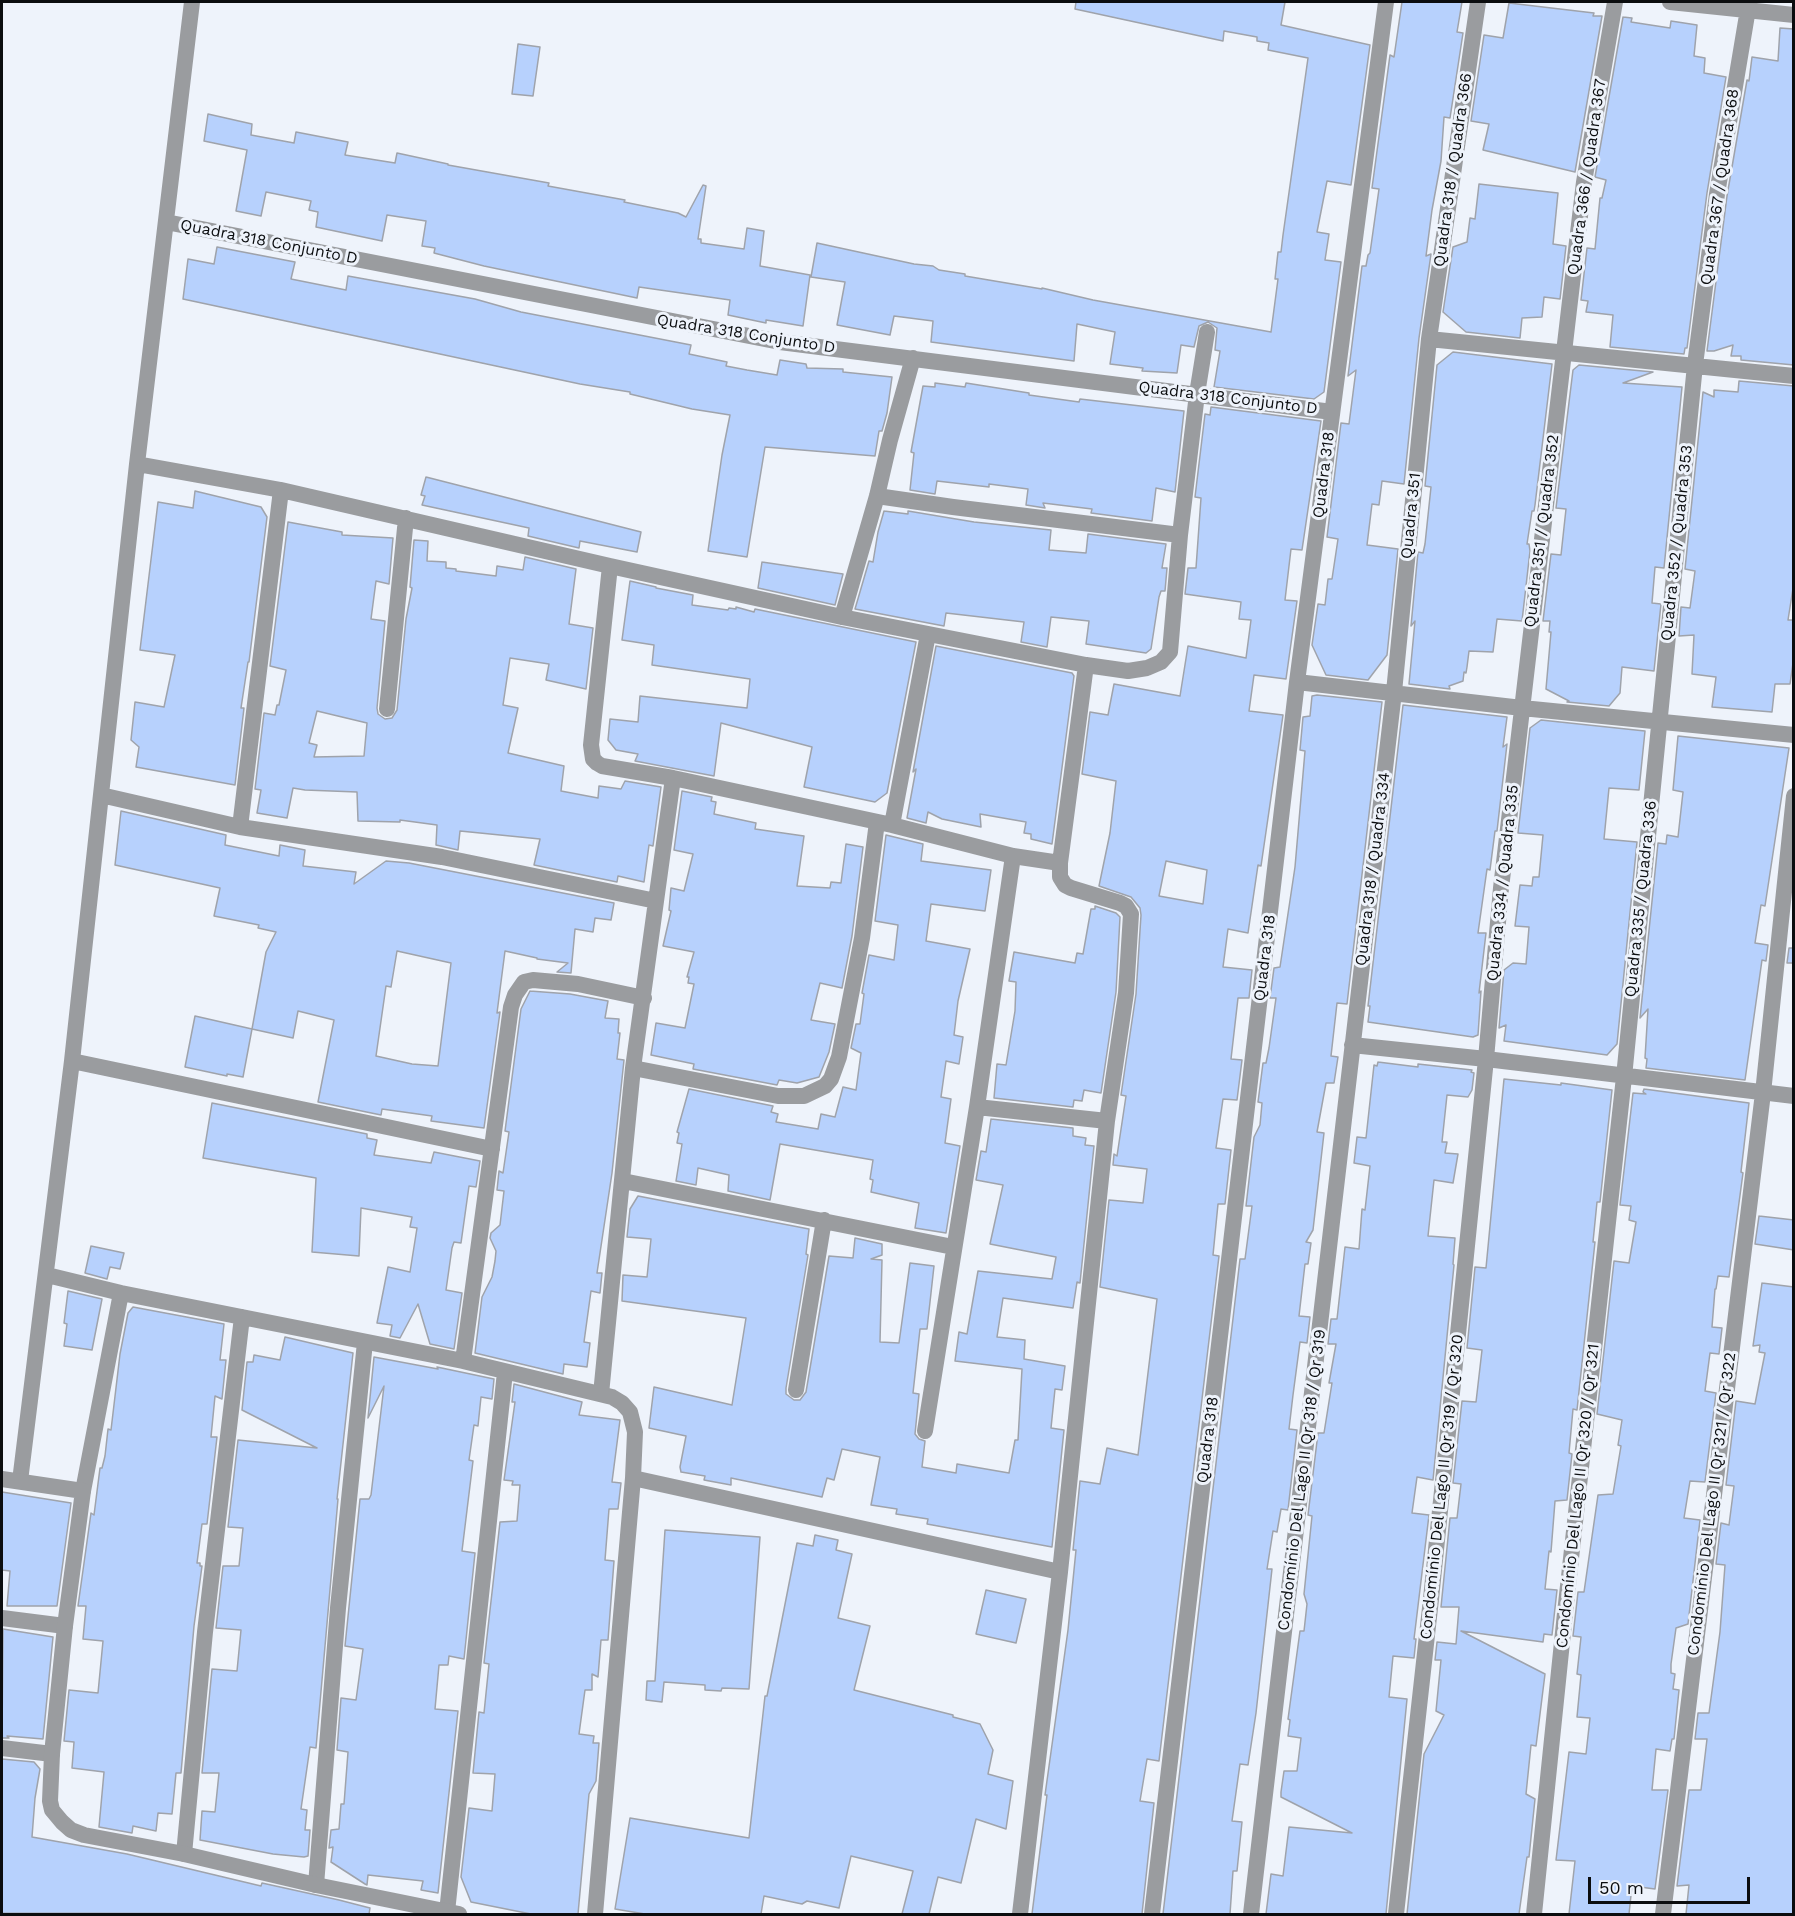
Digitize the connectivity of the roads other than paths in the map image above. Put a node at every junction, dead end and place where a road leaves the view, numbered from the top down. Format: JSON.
{"nodes":[{"id":1,"x":192,"y":2,"type":"edge"},
{"id":2,"x":1386,"y":2,"type":"edge"},
{"id":3,"x":1478,"y":2,"type":"edge"},
{"id":4,"x":1615,"y":2,"type":"edge"},
{"id":5,"x":1670,"y":2,"type":"edge"},
{"id":6,"x":1748,"y":9,"type":"junction"},
{"id":7,"x":1794,"y":15,"type":"edge"},
{"id":8,"x":166,"y":222,"type":"junction"},
{"id":9,"x":1207,"y":332,"type":"dead end"},
{"id":10,"x":1429,"y":339,"type":"junction"},
{"id":11,"x":1563,"y":354,"type":"junction"},
{"id":12,"x":913,"y":358,"type":"junction"},
{"id":13,"x":1695,"y":365,"type":"junction"},
{"id":14,"x":1794,"y":376,"type":"edge"},
{"id":15,"x":1197,"y":394,"type":"junction"},
{"id":16,"x":1332,"y":412,"type":"junction"},
{"id":17,"x":137,"y":464,"type":"junction"},
{"id":18,"x":281,"y":490,"type":"junction"},
{"id":19,"x":877,"y":496,"type":"junction"},
{"id":20,"x":406,"y":518,"type":"junction"},
{"id":21,"x":1180,"y":535,"type":"junction"},
{"id":22,"x":610,"y":566,"type":"junction"},
{"id":23,"x":842,"y":617,"type":"junction"},
{"id":24,"x":928,"y":634,"type":"junction"},
{"id":25,"x":1086,"y":664,"type":"junction"},
{"id":26,"x":1297,"y":682,"type":"junction"},
{"id":27,"x":1394,"y":692,"type":"junction"},
{"id":28,"x":1522,"y":708,"type":"junction"},
{"id":29,"x":387,"y":709,"type":"dead end"},
{"id":30,"x":1660,"y":721,"type":"junction"},
{"id":31,"x":1794,"y":735,"type":"edge"},
{"id":32,"x":673,"y":778,"type":"junction"},
{"id":33,"x":101,"y":795,"type":"junction"},
{"id":34,"x":1794,"y":796,"type":"edge"},
{"id":35,"x":885,"y":824,"type":"junction"},
{"id":36,"x":240,"y":827,"type":"junction"},
{"id":37,"x":1013,"y":856,"type":"junction"},
{"id":38,"x":1060,"y":863,"type":"junction"},
{"id":39,"x":656,"y":901,"type":"junction"},
{"id":40,"x":644,"y":998,"type":"junction"},
{"id":41,"x":1352,"y":1045,"type":"junction"},
{"id":42,"x":1486,"y":1059,"type":"junction"},
{"id":43,"x":72,"y":1061,"type":"junction"},
{"id":44,"x":633,"y":1068,"type":"junction"},
{"id":45,"x":1624,"y":1077,"type":"junction"},
{"id":46,"x":1763,"y":1093,"type":"junction"},
{"id":47,"x":1794,"y":1096,"type":"edge"},
{"id":48,"x":977,"y":1107,"type":"junction"},
{"id":49,"x":1107,"y":1121,"type":"junction"},
{"id":50,"x":492,"y":1149,"type":"junction"},
{"id":51,"x":623,"y":1181,"type":"junction"},
{"id":52,"x":824,"y":1220,"type":"junction"},
{"id":53,"x":953,"y":1248,"type":"junction"},
{"id":54,"x":47,"y":1275,"type":"junction"},
{"id":55,"x":121,"y":1293,"type":"junction"},
{"id":56,"x":242,"y":1317,"type":"junction"},
{"id":57,"x":365,"y":1342,"type":"junction"},
{"id":58,"x":463,"y":1361,"type":"junction"},
{"id":59,"x":506,"y":1372,"type":"junction"},
{"id":60,"x":796,"y":1390,"type":"dead end"},
{"id":61,"x":601,"y":1394,"type":"junction"},
{"id":62,"x":925,"y":1431,"type":"dead end"},
{"id":63,"x":633,"y":1478,"type":"junction"},
{"id":64,"x":2,"y":1479,"type":"edge"},
{"id":65,"x":20,"y":1481,"type":"junction"},
{"id":66,"x":83,"y":1491,"type":"junction"},
{"id":67,"x":1060,"y":1572,"type":"junction"},
{"id":68,"x":2,"y":1617,"type":"edge"},
{"id":69,"x":65,"y":1626,"type":"junction"},
{"id":70,"x":2,"y":1749,"type":"edge"},
{"id":71,"x":52,"y":1754,"type":"junction"},
{"id":72,"x":184,"y":1854,"type":"junction"},
{"id":73,"x":316,"y":1885,"type":"junction"},
{"id":74,"x":453,"y":1913,"type":"edge"},
{"id":75,"x":595,"y":1914,"type":"edge"},
{"id":76,"x":1020,"y":1914,"type":"edge"},
{"id":77,"x":1152,"y":1914,"type":"edge"},
{"id":78,"x":1251,"y":1914,"type":"edge"},
{"id":79,"x":1396,"y":1914,"type":"edge"},
{"id":80,"x":1534,"y":1914,"type":"edge"},
{"id":81,"x":1663,"y":1914,"type":"edge"}],
"edges":[{"from":1,"to":8,"type":"street"},
{"from":2,"to":16,"type":"street","name":"Quadra 318"},
{"from":3,"to":10,"type":"street","name":"Quadra 318 / Quadra 366"},
{"from":4,"to":11,"type":"street","name":"Quadra 366 / Quadra 367"},
{"from":5,"to":6,"type":"street"},
{"from":6,"to":7,"type":"street"},
{"from":6,"to":13,"type":"street","name":"Quadra 367 / Quadra 368"},
{"from":8,"to":12,"type":"street","name":"Quadra 318 Conjunto D"},
{"from":8,"to":17,"type":"street"},
{"from":9,"to":15,"type":"street"},
{"from":10,"to":11,"type":"street"},
{"from":10,"to":27,"type":"street","name":"Quadra 351"},
{"from":11,"to":13,"type":"street"},
{"from":11,"to":28,"type":"street","name":"Quadra 351 / Quadra 352"},
{"from":12,"to":15,"type":"street","name":"Quadra 318 Conjunto D"},
{"from":12,"to":19,"type":"street"},
{"from":13,"to":14,"type":"street"},
{"from":13,"to":30,"type":"street","name":"Quadra 352 / Quadra 353"},
{"from":15,"to":16,"type":"street","name":"Quadra 318 Conjunto D"},
{"from":15,"to":21,"type":"street"},
{"from":16,"to":26,"type":"street","name":"Quadra 318"},
{"from":17,"to":18,"type":"street"},
{"from":17,"to":33,"type":"street"},
{"from":18,"to":20,"type":"street"},
{"from":18,"to":36,"type":"street"},
{"from":19,"to":21,"type":"street"},
{"from":19,"to":23,"type":"street"},
{"from":20,"to":22,"type":"street"},
{"from":20,"to":29,"type":"street"},
{"from":21,"to":25,"type":"street"},
{"from":22,"to":23,"type":"street"},
{"from":22,"to":32,"type":"street"},
{"from":23,"to":24,"type":"street"},
{"from":24,"to":25,"type":"street"},
{"from":24,"to":35,"type":"street"},
{"from":25,"to":38,"type":"street"},
{"from":26,"to":27,"type":"street"},
{"from":26,"to":77,"type":"street","name":"Quadra 318"},
{"from":27,"to":28,"type":"street"},
{"from":27,"to":41,"type":"street","name":"Quadra 318 / Quadra 334"},
{"from":28,"to":30,"type":"street"},
{"from":28,"to":42,"type":"street","name":"Quadra 334 / Quadra 335"},
{"from":30,"to":31,"type":"street"},
{"from":30,"to":45,"type":"street","name":"Quadra 335 / Quadra 336"},
{"from":32,"to":35,"type":"street"},
{"from":32,"to":39,"type":"street"},
{"from":33,"to":36,"type":"street"},
{"from":33,"to":43,"type":"street"},
{"from":34,"to":46,"type":"street","name":"Condomínio Del Lago II Qr 321 / Qr 322"},
{"from":35,"to":37,"type":"street"},
{"from":35,"to":44,"type":"street"},
{"from":36,"to":39,"type":"street"},
{"from":37,"to":38,"type":"street"},
{"from":37,"to":48,"type":"street"},
{"from":38,"to":49,"type":"street"},
{"from":39,"to":40,"type":"street"},
{"from":40,"to":44,"type":"street"},
{"from":40,"to":50,"type":"street"},
{"from":41,"to":42,"type":"street"},
{"from":41,"to":78,"type":"street","name":"Condomínio Del Lago II Qr 318 / Qr 319"},
{"from":42,"to":45,"type":"street"},
{"from":42,"to":79,"type":"street","name":"Condomínio Del Lago II Qr 319 / Qr 320"},
{"from":43,"to":50,"type":"street"},
{"from":43,"to":54,"type":"street"},
{"from":44,"to":51,"type":"street"},
{"from":45,"to":46,"type":"street"},
{"from":45,"to":80,"type":"street","name":"Condomínio Del Lago II Qr 320 / Qr 321"},
{"from":46,"to":47,"type":"street"},
{"from":46,"to":81,"type":"street","name":"Condomínio Del Lago II Qr 321 / Qr 322"},
{"from":48,"to":49,"type":"street"},
{"from":48,"to":53,"type":"street"},
{"from":49,"to":67,"type":"street"},
{"from":50,"to":58,"type":"street"},
{"from":51,"to":52,"type":"street"},
{"from":51,"to":61,"type":"street"},
{"from":52,"to":53,"type":"street"},
{"from":52,"to":60,"type":"street"},
{"from":53,"to":62,"type":"street"},
{"from":54,"to":55,"type":"street"},
{"from":54,"to":65,"type":"street"},
{"from":55,"to":56,"type":"street"},
{"from":55,"to":66,"type":"street"},
{"from":56,"to":57,"type":"street"},
{"from":56,"to":72,"type":"street"},
{"from":57,"to":58,"type":"street"},
{"from":57,"to":73,"type":"street"},
{"from":58,"to":59,"type":"street"},
{"from":59,"to":61,"type":"street"},
{"from":59,"to":74,"type":"street"},
{"from":61,"to":63,"type":"street"},
{"from":63,"to":67,"type":"street"},
{"from":63,"to":75,"type":"street"},
{"from":64,"to":65,"type":"street"},
{"from":65,"to":66,"type":"street"},
{"from":66,"to":69,"type":"street"},
{"from":67,"to":76,"type":"street"},
{"from":68,"to":69,"type":"street"},
{"from":69,"to":71,"type":"street"},
{"from":70,"to":71,"type":"street"},
{"from":71,"to":72,"type":"street"},
{"from":72,"to":73,"type":"street"},
{"from":73,"to":74,"type":"street"}]}
